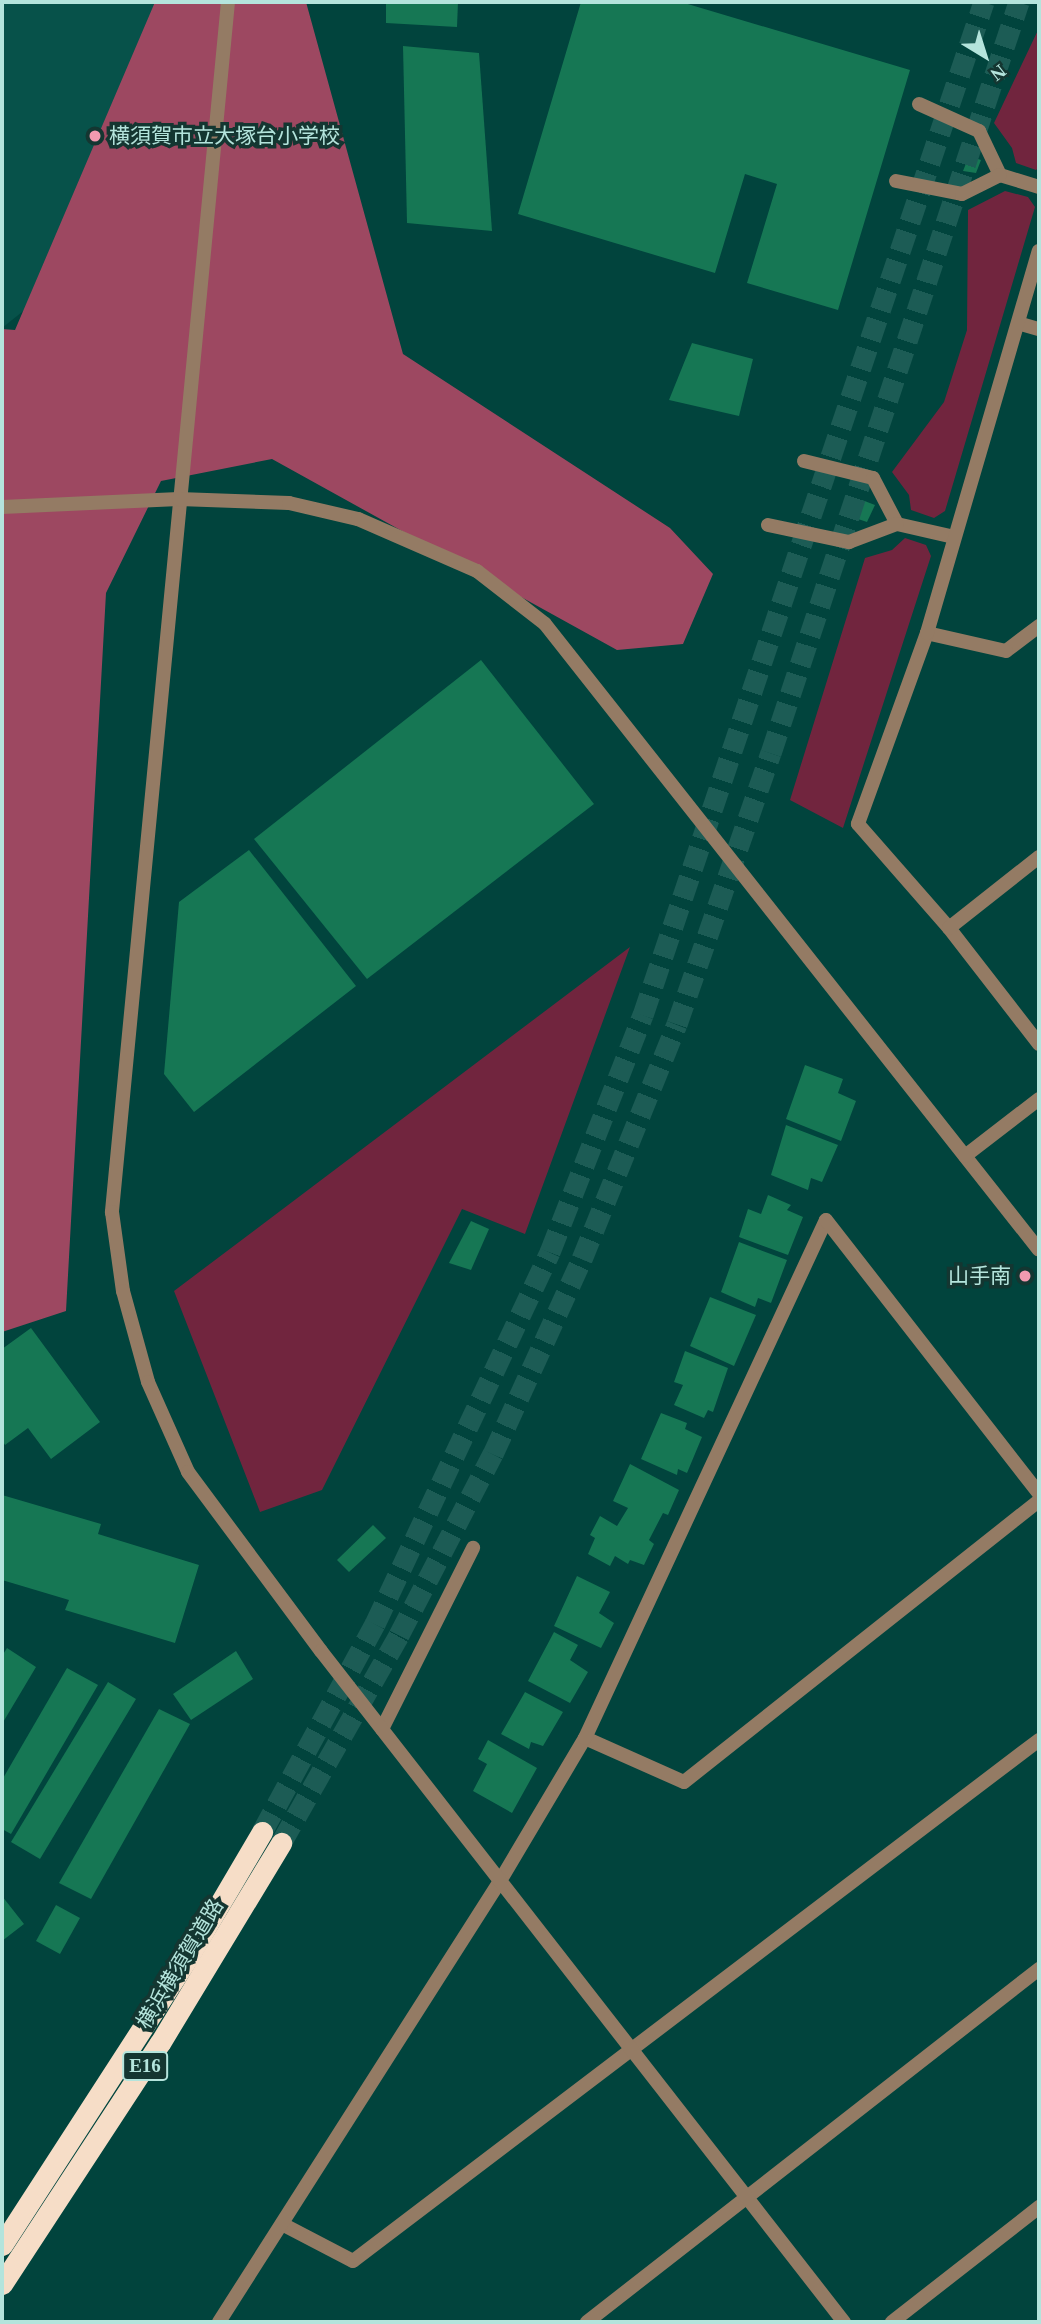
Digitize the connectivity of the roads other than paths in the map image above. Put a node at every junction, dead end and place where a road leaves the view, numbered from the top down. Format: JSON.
{"nodes":[{"id":1,"x":228,"y":2,"type":"edge"},
{"id":2,"x":919,"y":104,"type":"dead end"},
{"id":3,"x":1000,"y":175,"type":"junction"},
{"id":4,"x":896,"y":181,"type":"dead end"},
{"id":5,"x":1039,"y":187,"type":"edge"},
{"id":6,"x":1039,"y":251,"type":"edge"},
{"id":7,"x":1021,"y":324,"type":"junction"},
{"id":8,"x":1039,"y":329,"type":"edge"},
{"id":9,"x":804,"y":461,"type":"dead end"},
{"id":10,"x":179,"y":499,"type":"junction"},
{"id":11,"x":2,"y":507,"type":"edge"},
{"id":12,"x":897,"y":524,"type":"junction"},
{"id":13,"x":768,"y":525,"type":"dead end"},
{"id":14,"x":954,"y":537,"type":"junction"},
{"id":15,"x":1039,"y":625,"type":"edge"},
{"id":16,"x":927,"y":633,"type":"junction"},
{"id":17,"x":1039,"y":858,"type":"edge"},
{"id":18,"x":948,"y":928,"type":"junction"},
{"id":19,"x":1039,"y":1044,"type":"edge"},
{"id":20,"x":1039,"y":1099,"type":"edge"},
{"id":21,"x":965,"y":1156,"type":"junction"},
{"id":22,"x":1039,"y":1250,"type":"edge"},
{"id":23,"x":1039,"y":1494,"type":"edge"},
{"id":24,"x":1039,"y":1502,"type":"edge"},
{"id":25,"x":473,"y":1548,"type":"dead end"},
{"id":26,"x":382,"y":1729,"type":"junction"},
{"id":27,"x":585,"y":1738,"type":"junction"},
{"id":28,"x":1039,"y":1740,"type":"edge"},
{"id":29,"x":261,"y":1832,"type":"tunnel mouth"},
{"id":30,"x":281,"y":1843,"type":"tunnel mouth"},
{"id":31,"x":500,"y":1881,"type":"junction"},
{"id":32,"x":1039,"y":1969,"type":"edge"},
{"id":33,"x":632,"y":2050,"type":"junction"},
{"id":34,"x":747,"y":2197,"type":"junction"},
{"id":35,"x":1039,"y":2207,"type":"edge"},
{"id":36,"x":282,"y":2224,"type":"junction"},
{"id":37,"x":2,"y":2245,"type":"edge"},
{"id":38,"x":2,"y":2284,"type":"edge"},
{"id":39,"x":219,"y":2322,"type":"edge"},
{"id":40,"x":587,"y":2322,"type":"edge"},
{"id":41,"x":844,"y":2322,"type":"edge"},
{"id":42,"x":892,"y":2322,"type":"edge"}],
"edges":[{"from":1,"to":10,"type":"street"},
{"from":2,"to":3,"type":"street"},
{"from":3,"to":4,"type":"street"},
{"from":3,"to":5,"type":"street"},
{"from":6,"to":7,"type":"street"},
{"from":7,"to":8,"type":"street"},
{"from":7,"to":14,"type":"street"},
{"from":9,"to":12,"type":"street"},
{"from":10,"to":11,"type":"street"},
{"from":10,"to":21,"type":"street"},
{"from":10,"to":26,"type":"street"},
{"from":12,"to":13,"type":"street"},
{"from":12,"to":14,"type":"street"},
{"from":14,"to":16,"type":"street"},
{"from":15,"to":16,"type":"street"},
{"from":16,"to":18,"type":"street"},
{"from":17,"to":18,"type":"street"},
{"from":18,"to":19,"type":"street"},
{"from":20,"to":21,"type":"street"},
{"from":21,"to":22,"type":"street"},
{"from":23,"to":27,"type":"street"},
{"from":24,"to":27,"type":"street"},
{"from":25,"to":26,"type":"street"},
{"from":26,"to":31,"type":"street"},
{"from":27,"to":31,"type":"street"},
{"from":28,"to":33,"type":"street"},
{"from":29,"to":37,"type":"highway","name":"横浜横須賀道路","number":"E16"},
{"from":30,"to":38,"type":"highway","name":"横浜横須賀道路","number":"E16"},
{"from":31,"to":33,"type":"street"},
{"from":31,"to":36,"type":"street"},
{"from":32,"to":34,"type":"street"},
{"from":33,"to":34,"type":"street"},
{"from":33,"to":36,"type":"street"},
{"from":34,"to":40,"type":"street"},
{"from":34,"to":41,"type":"street"},
{"from":35,"to":42,"type":"street"},
{"from":36,"to":39,"type":"street"}]}
